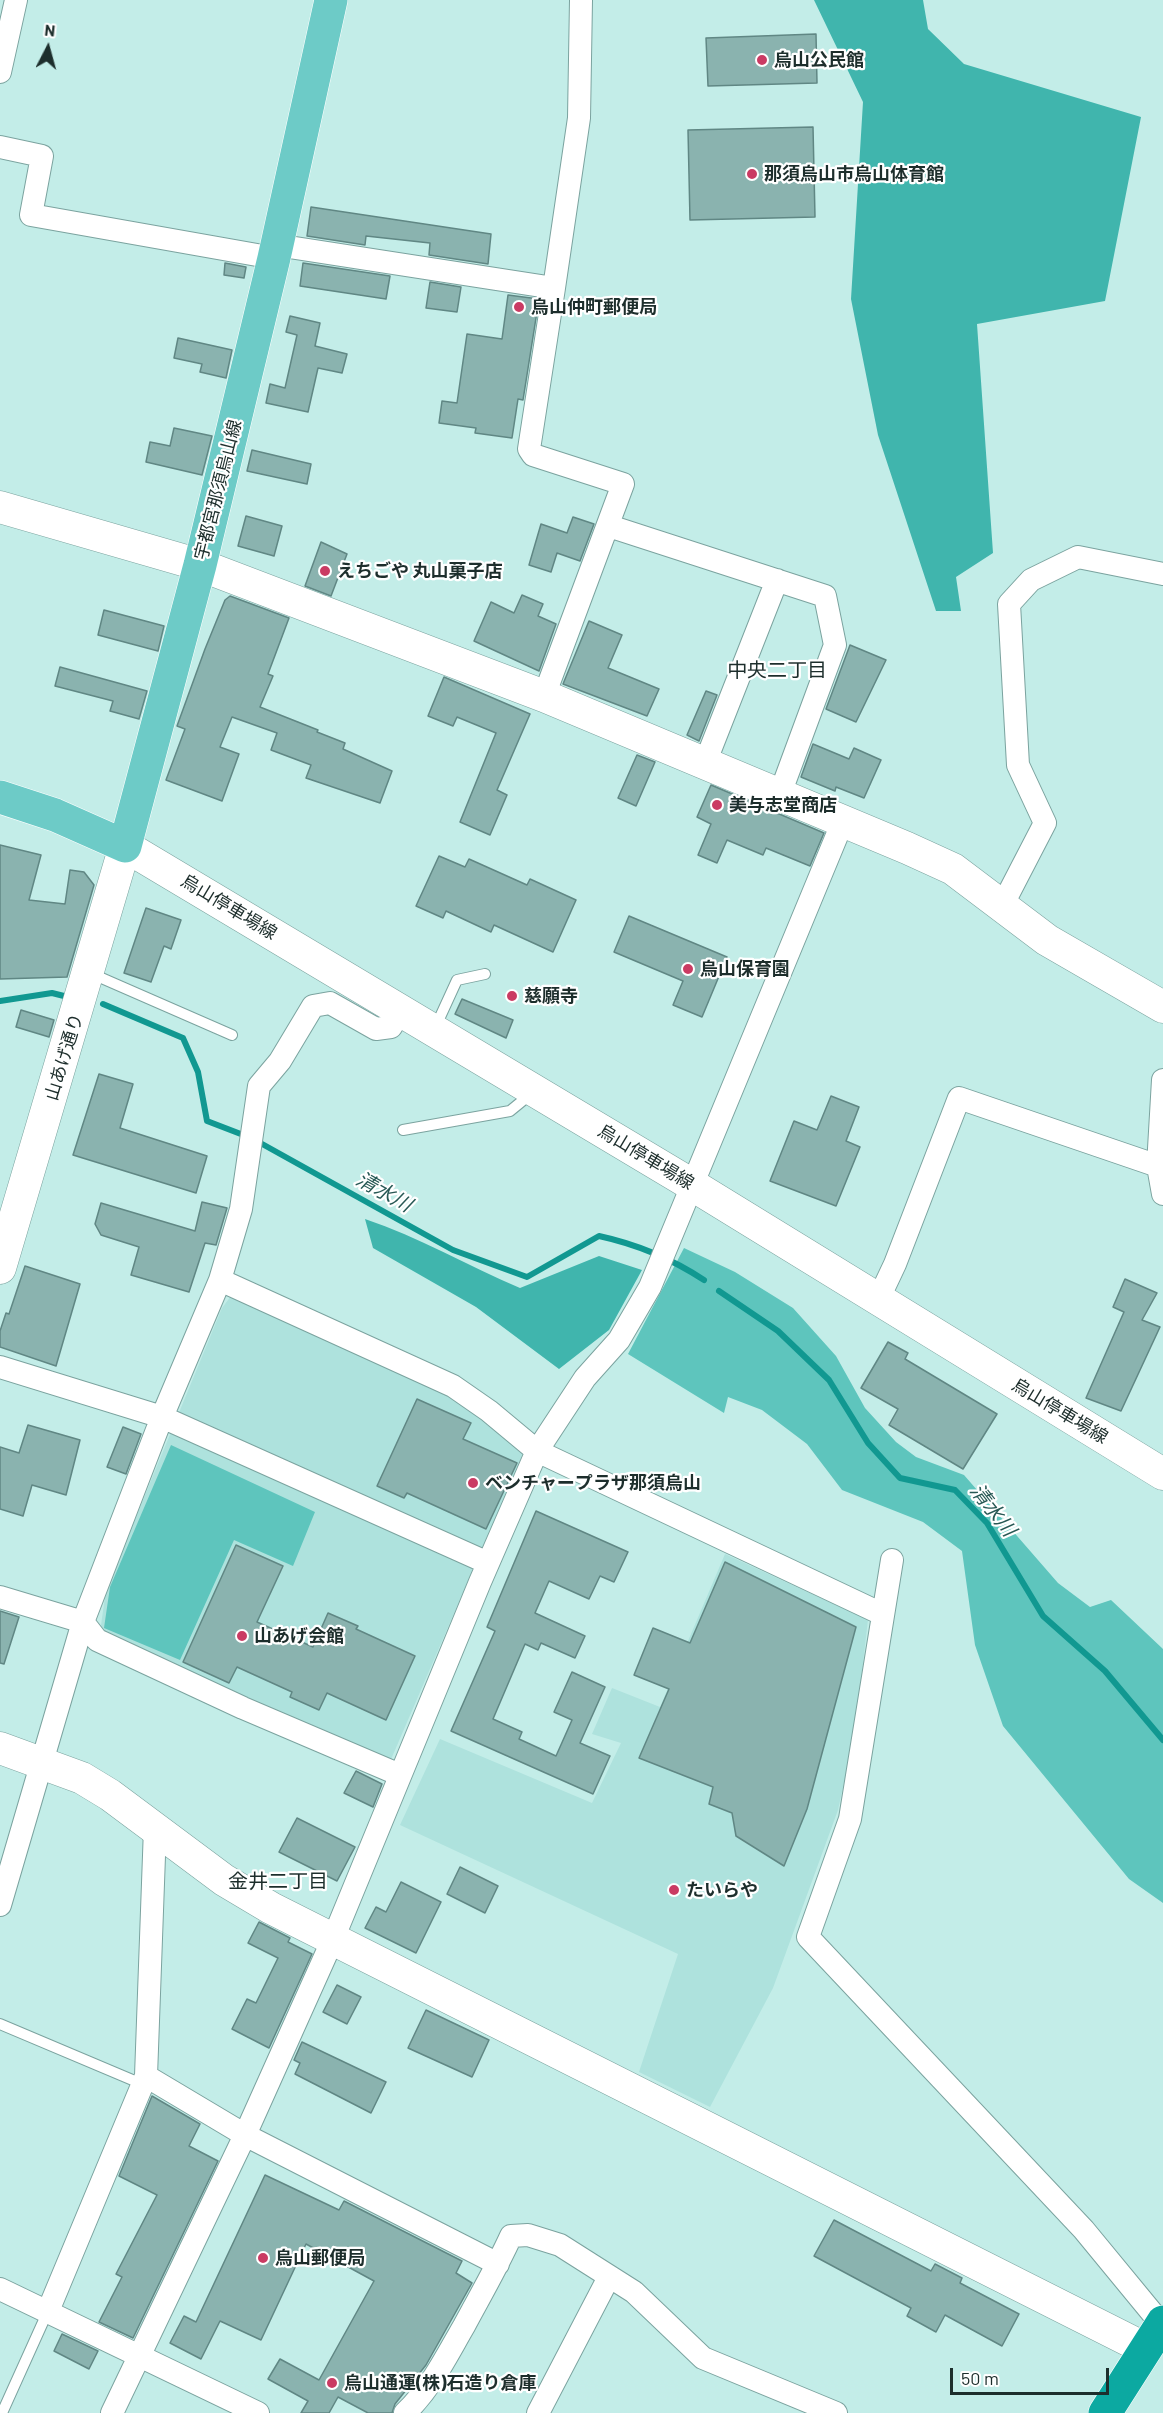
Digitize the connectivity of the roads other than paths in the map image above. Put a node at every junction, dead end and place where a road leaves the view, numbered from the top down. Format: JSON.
{"nodes":[{"id":1,"x":16,"y":0,"type":"edge"},
{"id":2,"x":331,"y":0,"type":"edge"},
{"id":3,"x":581,"y":0,"type":"edge"},
{"id":4,"x":0,"y":72,"type":"edge"},
{"id":5,"x":0,"y":147,"type":"edge"},
{"id":6,"x":275,"y":251,"type":"junction"},
{"id":7,"x":554,"y":288,"type":"junction"},
{"id":8,"x":0,"y":507,"type":"edge"},
{"id":9,"x":609,"y":526,"type":"junction"},
{"id":10,"x":200,"y":565,"type":"junction"},
{"id":11,"x":1163,"y":574,"type":"edge"},
{"id":12,"x":777,"y":580,"type":"junction"},
{"id":13,"x":544,"y":696,"type":"junction"},
{"id":14,"x":705,"y":763,"type":"junction"},
{"id":15,"x":780,"y":794,"type":"junction"},
{"id":16,"x":0,"y":797,"type":"edge"},
{"id":17,"x":843,"y":821,"type":"junction"},
{"id":18,"x":125,"y":846,"type":"junction"},
{"id":19,"x":1002,"y":906,"type":"junction"},
{"id":20,"x":89,"y":973,"type":"junction"},
{"id":21,"x":485,"y":974,"type":"dead end"},
{"id":22,"x":1163,"y":1007,"type":"edge"},
{"id":23,"x":401,"y":1011,"type":"junction"},
{"id":24,"x":434,"y":1031,"type":"junction"},
{"id":25,"x":232,"y":1035,"type":"dead end"},
{"id":26,"x":1163,"y":1080,"type":"edge"},
{"id":27,"x":535,"y":1091,"type":"junction"},
{"id":28,"x":403,"y":1130,"type":"dead end"},
{"id":29,"x":1158,"y":1166,"type":"junction"},
{"id":30,"x":694,"y":1186,"type":"junction"},
{"id":31,"x":1163,"y":1194,"type":"edge"},
{"id":32,"x":1,"y":1262,"type":"edge"},
{"id":33,"x":220,"y":1280,"type":"junction"},
{"id":34,"x":878,"y":1300,"type":"junction"},
{"id":35,"x":0,"y":1367,"type":"edge"},
{"id":36,"x":162,"y":1417,"type":"junction"},
{"id":37,"x":537,"y":1450,"type":"junction"},
{"id":38,"x":1163,"y":1474,"type":"edge"},
{"id":39,"x":892,"y":1560,"type":"dead end"},
{"id":40,"x":488,"y":1563,"type":"junction"},
{"id":41,"x":0,"y":1597,"type":"edge"},
{"id":42,"x":882,"y":1614,"type":"junction"},
{"id":43,"x":83,"y":1622,"type":"junction"},
{"id":44,"x":0,"y":1748,"type":"edge"},
{"id":45,"x":43,"y":1763,"type":"junction"},
{"id":46,"x":400,"y":1775,"type":"junction"},
{"id":47,"x":155,"y":1828,"type":"junction"},
{"id":48,"x":0,"y":1905,"type":"edge"},
{"id":49,"x":333,"y":1940,"type":"junction"},
{"id":50,"x":0,"y":2024,"type":"edge"},
{"id":51,"x":144,"y":2080,"type":"junction"},
{"id":52,"x":245,"y":2134,"type":"junction"},
{"id":53,"x":498,"y":2264,"type":"junction"},
{"id":54,"x":609,"y":2277,"type":"junction"},
{"id":55,"x":0,"y":2289,"type":"edge"},
{"id":56,"x":48,"y":2312,"type":"junction"},
{"id":57,"x":1158,"y":2331,"type":"edge"},
{"id":58,"x":140,"y":2357,"type":"junction"},
{"id":59,"x":2,"y":2413,"type":"edge"},
{"id":60,"x":112,"y":2413,"type":"edge"},
{"id":61,"x":258,"y":2413,"type":"edge"},
{"id":62,"x":405,"y":2413,"type":"edge"},
{"id":63,"x":538,"y":2413,"type":"edge"},
{"id":64,"x":836,"y":2413,"type":"edge"},
{"id":65,"x":1105,"y":2413,"type":"edge"}],
"edges":[{"from":1,"to":4,"type":"street"},
{"from":2,"to":6,"type":"main road","name":"宇都宮那須烏山線"},
{"from":3,"to":7,"type":"street"},
{"from":5,"to":6,"type":"street"},
{"from":6,"to":7,"type":"street"},
{"from":6,"to":10,"type":"main road","name":"宇都宮那須烏山線"},
{"from":7,"to":9,"type":"street"},
{"from":8,"to":10,"type":"street"},
{"from":9,"to":12,"type":"street"},
{"from":9,"to":13,"type":"street"},
{"from":10,"to":13,"type":"street"},
{"from":10,"to":18,"type":"main road","name":"宇都宮那須烏山線"},
{"from":11,"to":19,"type":"street"},
{"from":12,"to":14,"type":"street"},
{"from":12,"to":15,"type":"street"},
{"from":13,"to":14,"type":"street"},
{"from":14,"to":15,"type":"street"},
{"from":15,"to":17,"type":"street"},
{"from":16,"to":18,"type":"main road"},
{"from":17,"to":19,"type":"street"},
{"from":17,"to":30,"type":"street"},
{"from":18,"to":20,"type":"street","name":"山あげ通り"},
{"from":18,"to":23,"type":"street","name":"烏山停車場線"},
{"from":19,"to":22,"type":"street"},
{"from":20,"to":25,"type":"lane"},
{"from":20,"to":32,"type":"street","name":"山あげ通り"},
{"from":21,"to":24,"type":"lane"},
{"from":23,"to":24,"type":"street","name":"烏山停車場線"},
{"from":23,"to":33,"type":"street"},
{"from":24,"to":27,"type":"street","name":"烏山停車場線"},
{"from":26,"to":29,"type":"street"},
{"from":27,"to":28,"type":"lane"},
{"from":27,"to":30,"type":"street","name":"烏山停車場線"},
{"from":29,"to":31,"type":"street"},
{"from":29,"to":34,"type":"street"},
{"from":30,"to":34,"type":"street","name":"烏山停車場線"},
{"from":30,"to":37,"type":"street"},
{"from":33,"to":36,"type":"street"},
{"from":33,"to":37,"type":"street"},
{"from":34,"to":38,"type":"street","name":"烏山停車場線"},
{"from":35,"to":36,"type":"street"},
{"from":36,"to":40,"type":"street"},
{"from":36,"to":43,"type":"street"},
{"from":37,"to":40,"type":"street"},
{"from":37,"to":42,"type":"street"},
{"from":39,"to":42,"type":"street"},
{"from":40,"to":46,"type":"street"},
{"from":41,"to":43,"type":"street"},
{"from":42,"to":57,"type":"street"},
{"from":43,"to":45,"type":"street"},
{"from":43,"to":46,"type":"street"},
{"from":44,"to":45,"type":"street"},
{"from":45,"to":47,"type":"street"},
{"from":45,"to":48,"type":"street"},
{"from":46,"to":49,"type":"street"},
{"from":47,"to":49,"type":"street"},
{"from":47,"to":51,"type":"street"},
{"from":49,"to":52,"type":"street"},
{"from":49,"to":57,"type":"street"},
{"from":50,"to":51,"type":"lane"},
{"from":51,"to":52,"type":"street"},
{"from":51,"to":56,"type":"street"},
{"from":52,"to":53,"type":"street"},
{"from":52,"to":58,"type":"street"},
{"from":53,"to":54,"type":"street"},
{"from":53,"to":62,"type":"street"},
{"from":54,"to":63,"type":"street"},
{"from":54,"to":64,"type":"street"},
{"from":55,"to":56,"type":"street"},
{"from":56,"to":58,"type":"street"},
{"from":56,"to":59,"type":"lane"},
{"from":57,"to":65,"type":"highway"},
{"from":58,"to":60,"type":"street"},
{"from":58,"to":61,"type":"street"}]}
